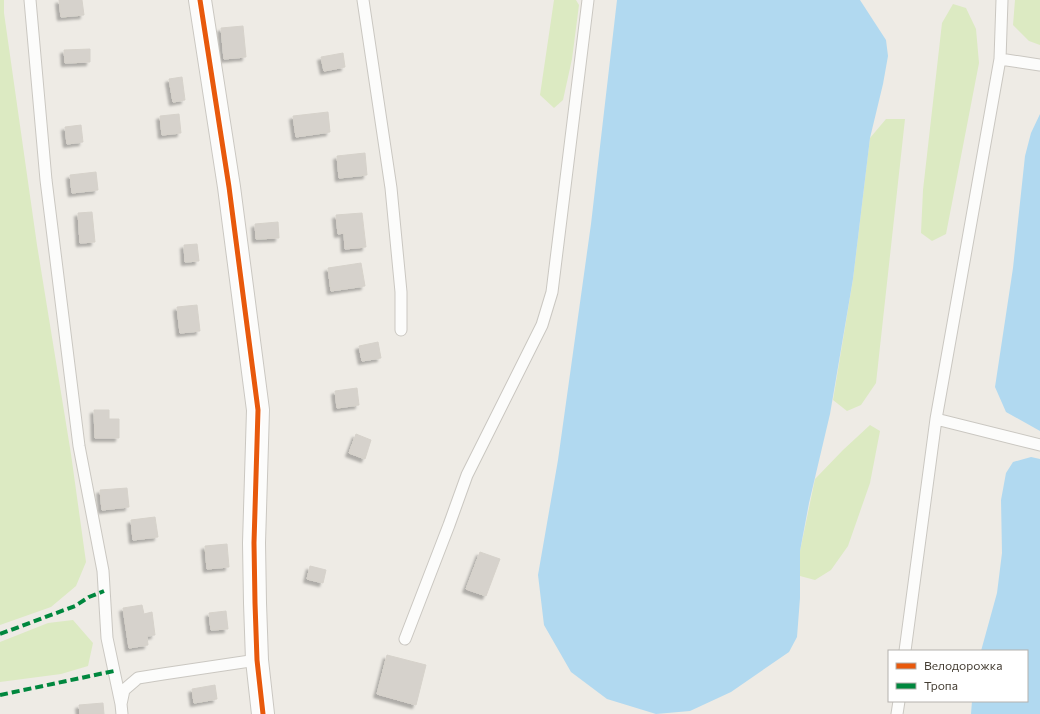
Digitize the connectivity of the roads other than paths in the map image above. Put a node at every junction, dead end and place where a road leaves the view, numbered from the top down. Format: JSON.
{"nodes":[{"id":1,"x":30,"y":0,"type":"edge"},
{"id":2,"x":200,"y":0,"type":"edge"},
{"id":3,"x":362,"y":0,"type":"edge"},
{"id":4,"x":588,"y":0,"type":"edge"},
{"id":5,"x":1002,"y":0,"type":"edge"},
{"id":6,"x":1000,"y":59,"type":"junction"},
{"id":7,"x":1040,"y":65,"type":"edge"},
{"id":8,"x":401,"y":330,"type":"dead end"},
{"id":9,"x":936,"y":419,"type":"junction"},
{"id":10,"x":1040,"y":445,"type":"edge"},
{"id":11,"x":405,"y":639,"type":"dead end"},
{"id":12,"x":905,"y":650,"type":"edge"},
{"id":13,"x":257,"y":660,"type":"junction"},
{"id":14,"x":898,"y":702,"type":"edge"},
{"id":15,"x":121,"y":709,"type":"edge"},
{"id":16,"x":262,"y":714,"type":"edge"},
{"id":17,"x":897,"y":714,"type":"edge"}],
"edges":[{"from":1,"to":15,"type":"lane"},
{"from":2,"to":13,"type":"street"},
{"from":3,"to":8,"type":"lane"},
{"from":4,"to":11,"type":"lane"},
{"from":5,"to":6,"type":"lane"},
{"from":6,"to":7,"type":"lane"},
{"from":6,"to":9,"type":"lane"},
{"from":9,"to":10,"type":"lane"},
{"from":9,"to":12,"type":"lane"},
{"from":13,"to":15,"type":"lane"},
{"from":13,"to":16,"type":"street"},
{"from":14,"to":17,"type":"lane"}]}
